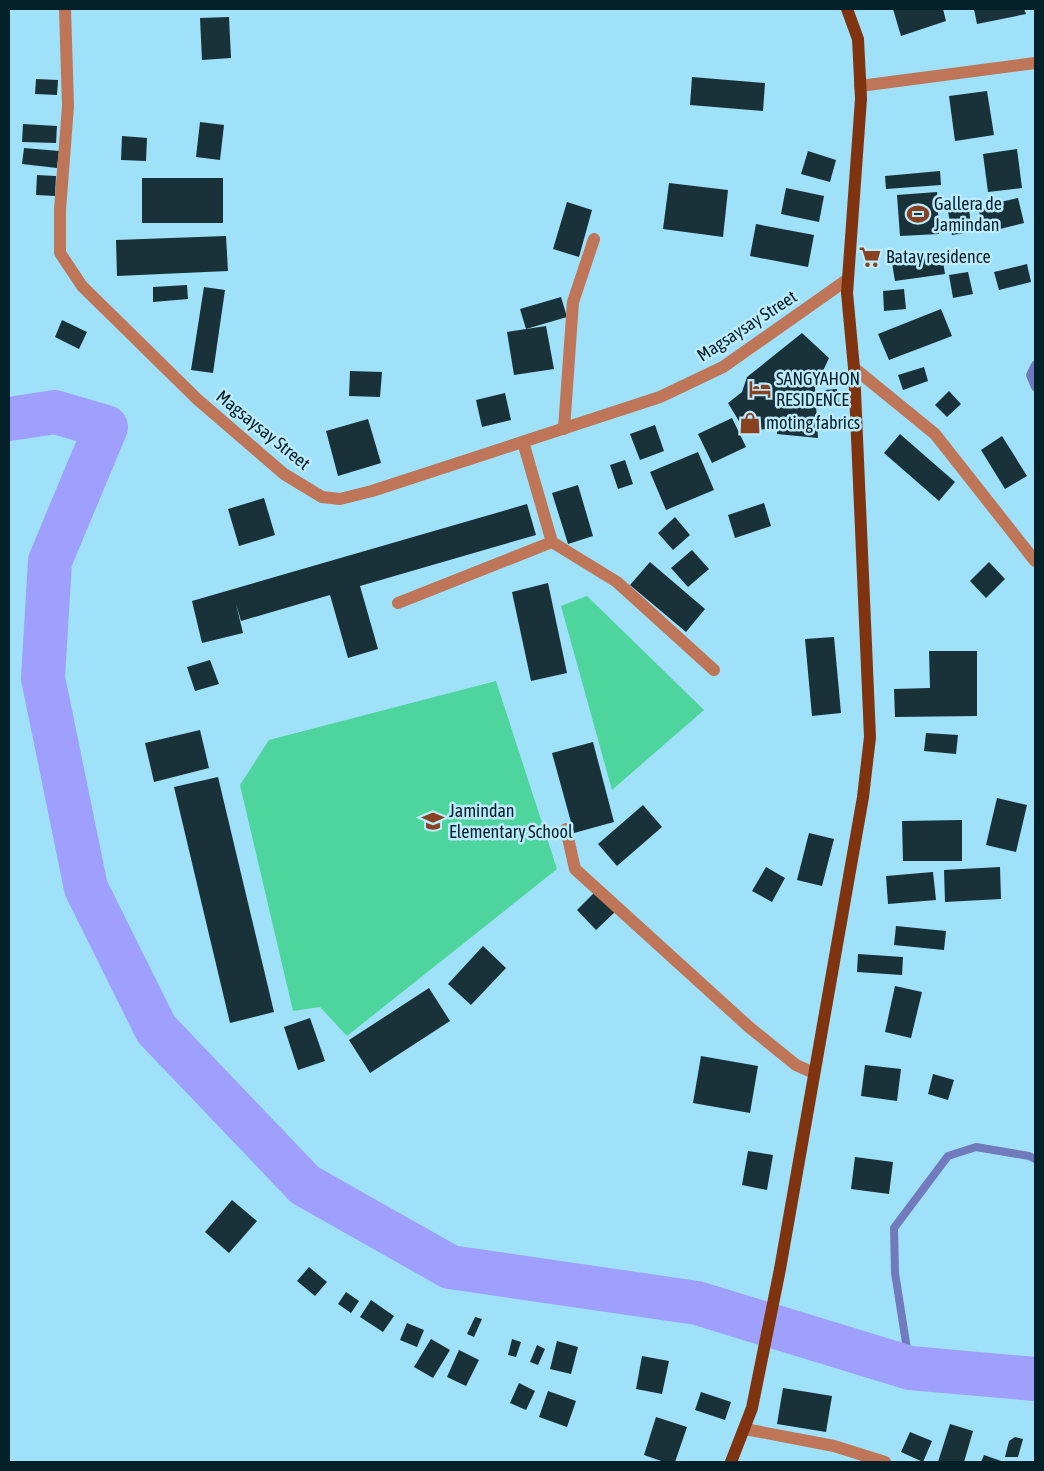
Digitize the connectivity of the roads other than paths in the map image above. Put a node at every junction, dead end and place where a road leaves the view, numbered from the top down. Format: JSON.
{"nodes":[{"id":1,"x":65,"y":9,"type":"edge"},
{"id":2,"x":847,"y":9,"type":"edge"},
{"id":3,"x":1035,"y":63,"type":"edge"},
{"id":4,"x":860,"y":86,"type":"junction"},
{"id":5,"x":594,"y":239,"type":"dead end"},
{"id":6,"x":848,"y":279,"type":"junction"},
{"id":7,"x":854,"y":368,"type":"junction"},
{"id":8,"x":564,"y":429,"type":"junction"},
{"id":9,"x":523,"y":442,"type":"junction"},
{"id":10,"x":552,"y":542,"type":"junction"},
{"id":11,"x":1035,"y":561,"type":"edge"},
{"id":12,"x":398,"y":603,"type":"dead end"},
{"id":13,"x":714,"y":670,"type":"dead end"},
{"id":14,"x":566,"y":829,"type":"dead end"},
{"id":15,"x":814,"y":1073,"type":"junction"},
{"id":16,"x":745,"y":1429,"type":"junction"},
{"id":17,"x":731,"y":1462,"type":"edge"},
{"id":18,"x":885,"y":1462,"type":"edge"}],
"edges":[{"from":1,"to":9,"type":"street","name":"Magsaysay Street"},
{"from":2,"to":4,"type":"main road"},
{"from":3,"to":4,"type":"street"},
{"from":4,"to":6,"type":"main road"},
{"from":5,"to":8,"type":"street"},
{"from":6,"to":7,"type":"main road"},
{"from":6,"to":8,"type":"street","name":"Magsaysay Street"},
{"from":7,"to":11,"type":"street"},
{"from":7,"to":15,"type":"main road"},
{"from":8,"to":9,"type":"street","name":"Magsaysay Street"},
{"from":9,"to":10,"type":"street"},
{"from":10,"to":12,"type":"street"},
{"from":10,"to":13,"type":"street"},
{"from":14,"to":15,"type":"street"},
{"from":15,"to":16,"type":"main road"},
{"from":16,"to":17,"type":"main road"},
{"from":16,"to":18,"type":"street"}]}
